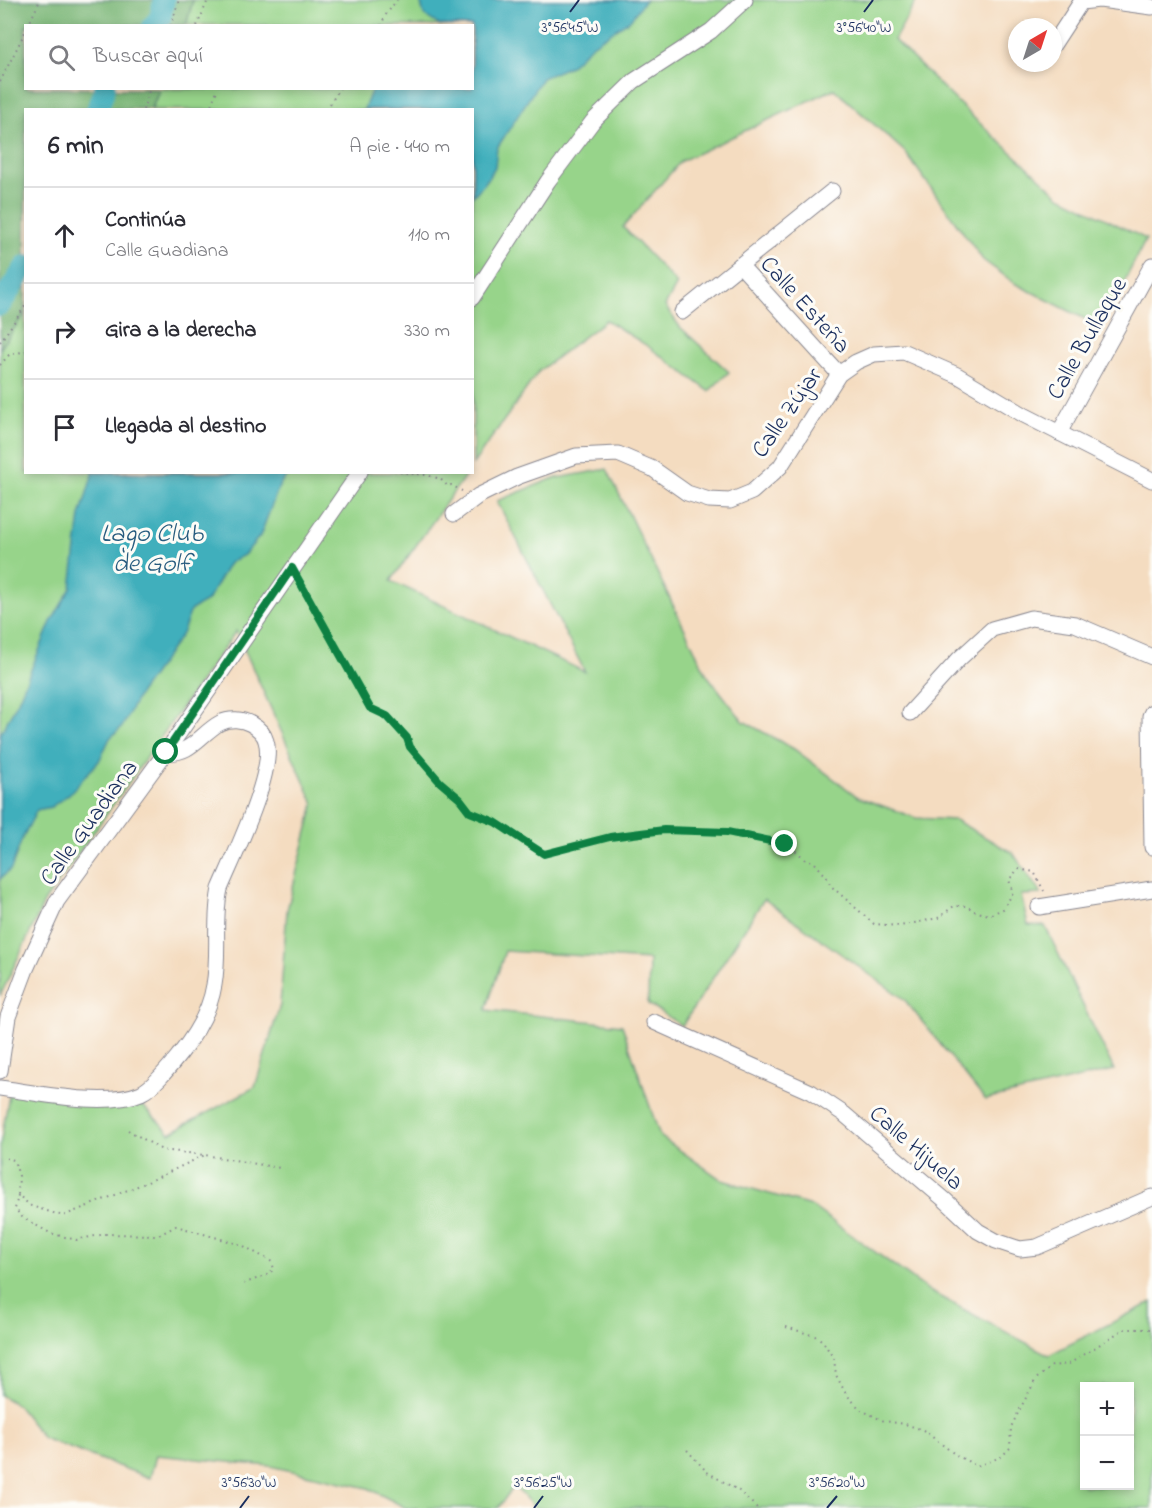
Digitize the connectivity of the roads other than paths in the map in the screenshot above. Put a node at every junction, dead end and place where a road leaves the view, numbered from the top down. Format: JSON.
{"nodes":[{"id":1,"x":745,"y":0,"type":"edge"},
{"id":2,"x":1100,"y":0,"type":"edge"},
{"id":3,"x":1152,"y":7,"type":"edge"},
{"id":4,"x":1062,"y":31,"type":"edge"},
{"id":5,"x":832,"y":191,"type":"dead end"},
{"id":6,"x":740,"y":265,"type":"junction"},
{"id":7,"x":1152,"y":265,"type":"edge"},
{"id":8,"x":474,"y":295,"type":"edge"},
{"id":9,"x":682,"y":312,"type":"dead end"},
{"id":10,"x":839,"y":374,"type":"junction"},
{"id":11,"x":1059,"y":433,"type":"junction"},
{"id":12,"x":359,"y":474,"type":"edge"},
{"id":13,"x":1152,"y":480,"type":"edge"},
{"id":14,"x":454,"y":514,"type":"dead end"},
{"id":15,"x":1152,"y":657,"type":"edge"},
{"id":16,"x":1152,"y":712,"type":"edge"},
{"id":17,"x":910,"y":713,"type":"dead end"},
{"id":18,"x":166,"y":752,"type":"junction"},
{"id":19,"x":1152,"y":847,"type":"edge"},
{"id":20,"x":1152,"y":889,"type":"edge"},
{"id":21,"x":1045,"y":906,"type":"road end"},
{"id":22,"x":654,"y":1022,"type":"dead end"},
{"id":23,"x":0,"y":1071,"type":"edge"},
{"id":24,"x":0,"y":1088,"type":"edge"},
{"id":25,"x":1152,"y":1197,"type":"edge"}],
"edges":[{"from":1,"to":8,"type":"street"},
{"from":2,"to":3,"type":"street"},
{"from":2,"to":4,"type":"street"},
{"from":5,"to":6,"type":"street","name":"Calle Esteña"},
{"from":6,"to":9,"type":"street","name":"Calle Esteña"},
{"from":6,"to":10,"type":"street","name":"Calle Esteña"},
{"from":7,"to":11,"type":"street","name":"Calle Bullaque"},
{"from":10,"to":11,"type":"street","name":"Calle Zújar"},
{"from":10,"to":14,"type":"street","name":"Calle Zújar"},
{"from":11,"to":13,"type":"street","name":"Calle Zújar"},
{"from":12,"to":18,"type":"street","name":"Calle Guadiana"},
{"from":15,"to":17,"type":"street"},
{"from":16,"to":19,"type":"street"},
{"from":18,"to":23,"type":"street","name":"Calle Guadiana"},
{"from":18,"to":24,"type":"street"},
{"from":20,"to":21,"type":"street"},
{"from":22,"to":25,"type":"street","name":"Calle Hijuela"}]}
